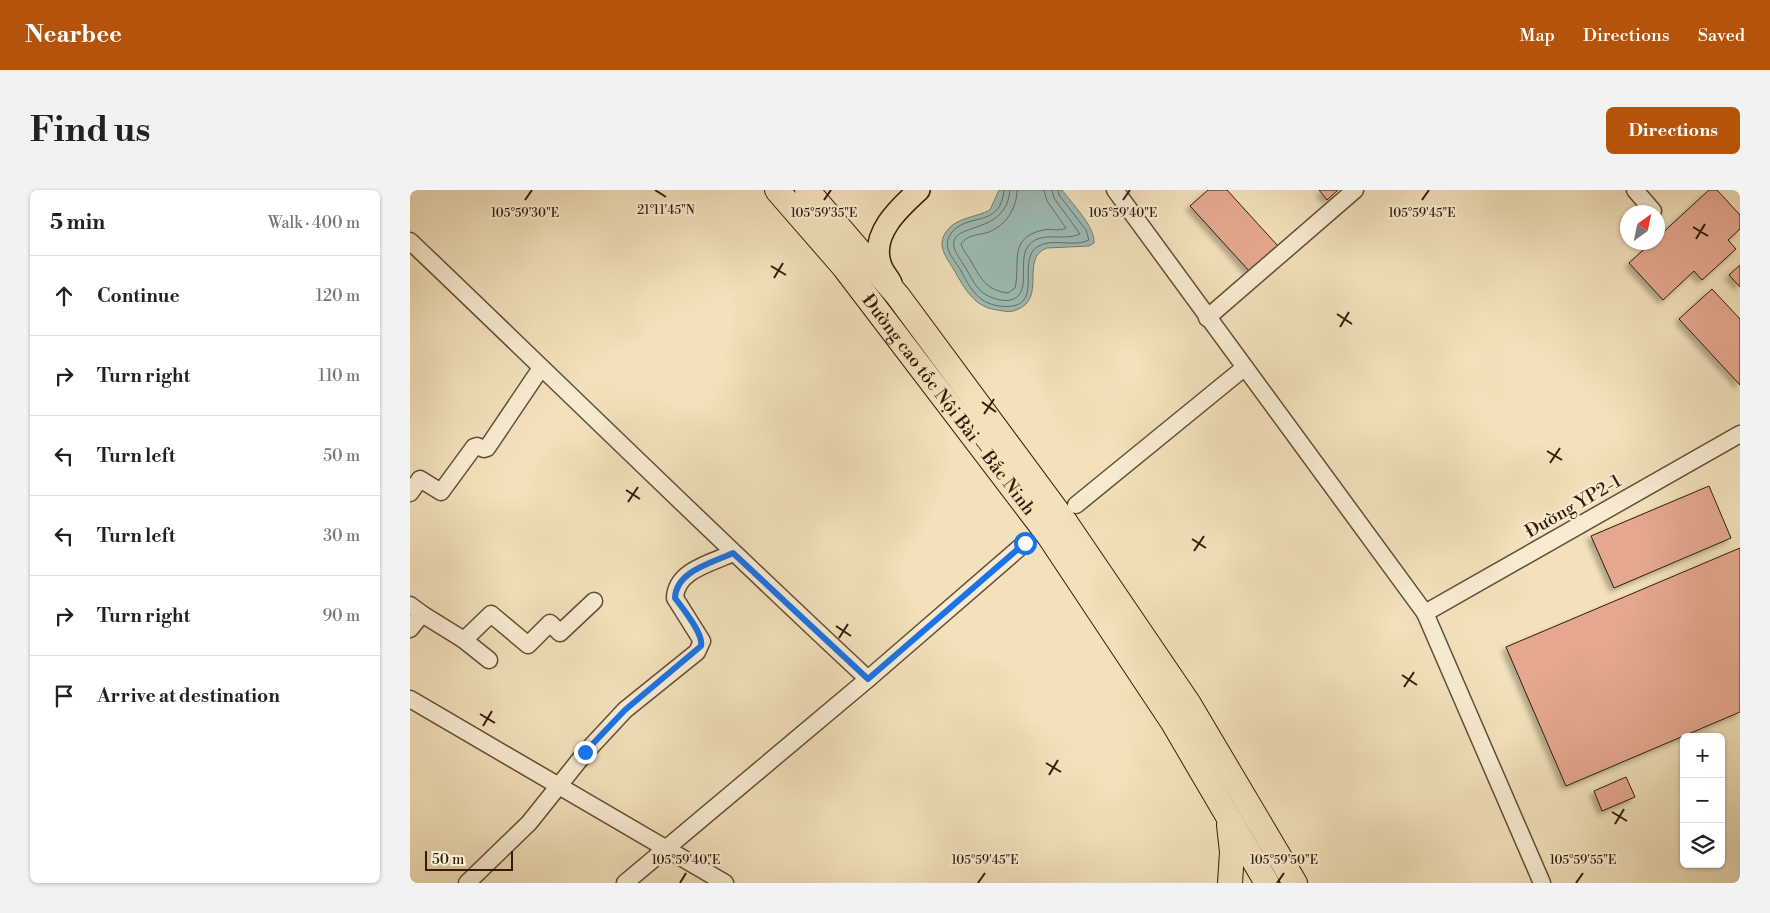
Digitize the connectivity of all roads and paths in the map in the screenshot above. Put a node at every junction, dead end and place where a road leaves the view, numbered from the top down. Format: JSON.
{"nodes":[{"id":1,"x":777,"y":190,"type":"edge"},
{"id":2,"x":807,"y":190,"type":"edge"},
{"id":3,"x":919,"y":190,"type":"edge"},
{"id":4,"x":1115,"y":190,"type":"edge"},
{"id":5,"x":1355,"y":190,"type":"edge"},
{"id":6,"x":1635,"y":190,"type":"edge"},
{"id":7,"x":1648,"y":205,"type":"edge"},
{"id":8,"x":412,"y":248,"type":"edge"},
{"id":9,"x":898,"y":296,"type":"junction"},
{"id":10,"x":1207,"y":318,"type":"junction"},
{"id":11,"x":541,"y":368,"type":"junction"},
{"id":12,"x":1244,"y":368,"type":"junction"},
{"id":13,"x":1740,"y":434,"type":"edge"},
{"id":14,"x":413,"y":483,"type":"edge"},
{"id":15,"x":1076,"y":505,"type":"dead end"},
{"id":16,"x":1025,"y":543,"type":"dead end"},
{"id":17,"x":733,"y":553,"type":"junction"},
{"id":18,"x":594,"y":601,"type":"dead end"},
{"id":19,"x":416,"y":609,"type":"edge"},
{"id":20,"x":1425,"y":612,"type":"junction"},
{"id":21,"x":410,"y":629,"type":"edge"},
{"id":22,"x":464,"y":640,"type":"junction"},
{"id":23,"x":489,"y":660,"type":"dead end"},
{"id":24,"x":868,"y":679,"type":"junction"},
{"id":25,"x":413,"y":704,"type":"edge"},
{"id":26,"x":559,"y":786,"type":"junction"},
{"id":27,"x":1228,"y":815,"type":"junction"},
{"id":28,"x":667,"y":849,"type":"junction"},
{"id":29,"x":467,"y":883,"type":"edge"},
{"id":30,"x":625,"y":883,"type":"edge"},
{"id":31,"x":725,"y":883,"type":"edge"},
{"id":32,"x":1230,"y":883,"type":"edge"},
{"id":33,"x":1267,"y":883,"type":"edge"},
{"id":34,"x":1295,"y":883,"type":"edge"},
{"id":35,"x":1542,"y":883,"type":"edge"}],
"edges":[{"from":1,"to":27,"type":"highway","name":"Đường cao tốc Nội Bài – Bắc Ninh"},
{"from":2,"to":9,"type":"highway","name":"Đường cao tốc Nội Bài – Bắc Ninh"},
{"from":3,"to":9,"type":"main road"},
{"from":4,"to":10,"type":"street"},
{"from":5,"to":10,"type":"street"},
{"from":6,"to":7,"type":"street"},
{"from":8,"to":11,"type":"street"},
{"from":9,"to":34,"type":"highway","name":"Đường cao tốc Nội Bài – Bắc Ninh"},
{"from":10,"to":12,"type":"street"},
{"from":11,"to":14,"type":"street"},
{"from":11,"to":17,"type":"street"},
{"from":12,"to":15,"type":"street"},
{"from":12,"to":20,"type":"street"},
{"from":13,"to":20,"type":"street","name":"Đường YP2-1"},
{"from":16,"to":24,"type":"street"},
{"from":17,"to":24,"type":"street"},
{"from":17,"to":26,"type":"street"},
{"from":18,"to":22,"type":"street"},
{"from":19,"to":21,"type":"street"},
{"from":19,"to":22,"type":"street"},
{"from":20,"to":35,"type":"street"},
{"from":22,"to":23,"type":"street"},
{"from":24,"to":28,"type":"street"},
{"from":25,"to":26,"type":"street"},
{"from":26,"to":28,"type":"street"},
{"from":26,"to":29,"type":"street"},
{"from":27,"to":32,"type":"highway"},
{"from":27,"to":33,"type":"highway","name":"Đường cao tốc Nội Bài – Bắc Ninh"},
{"from":28,"to":30,"type":"street"},
{"from":28,"to":31,"type":"street"}]}
